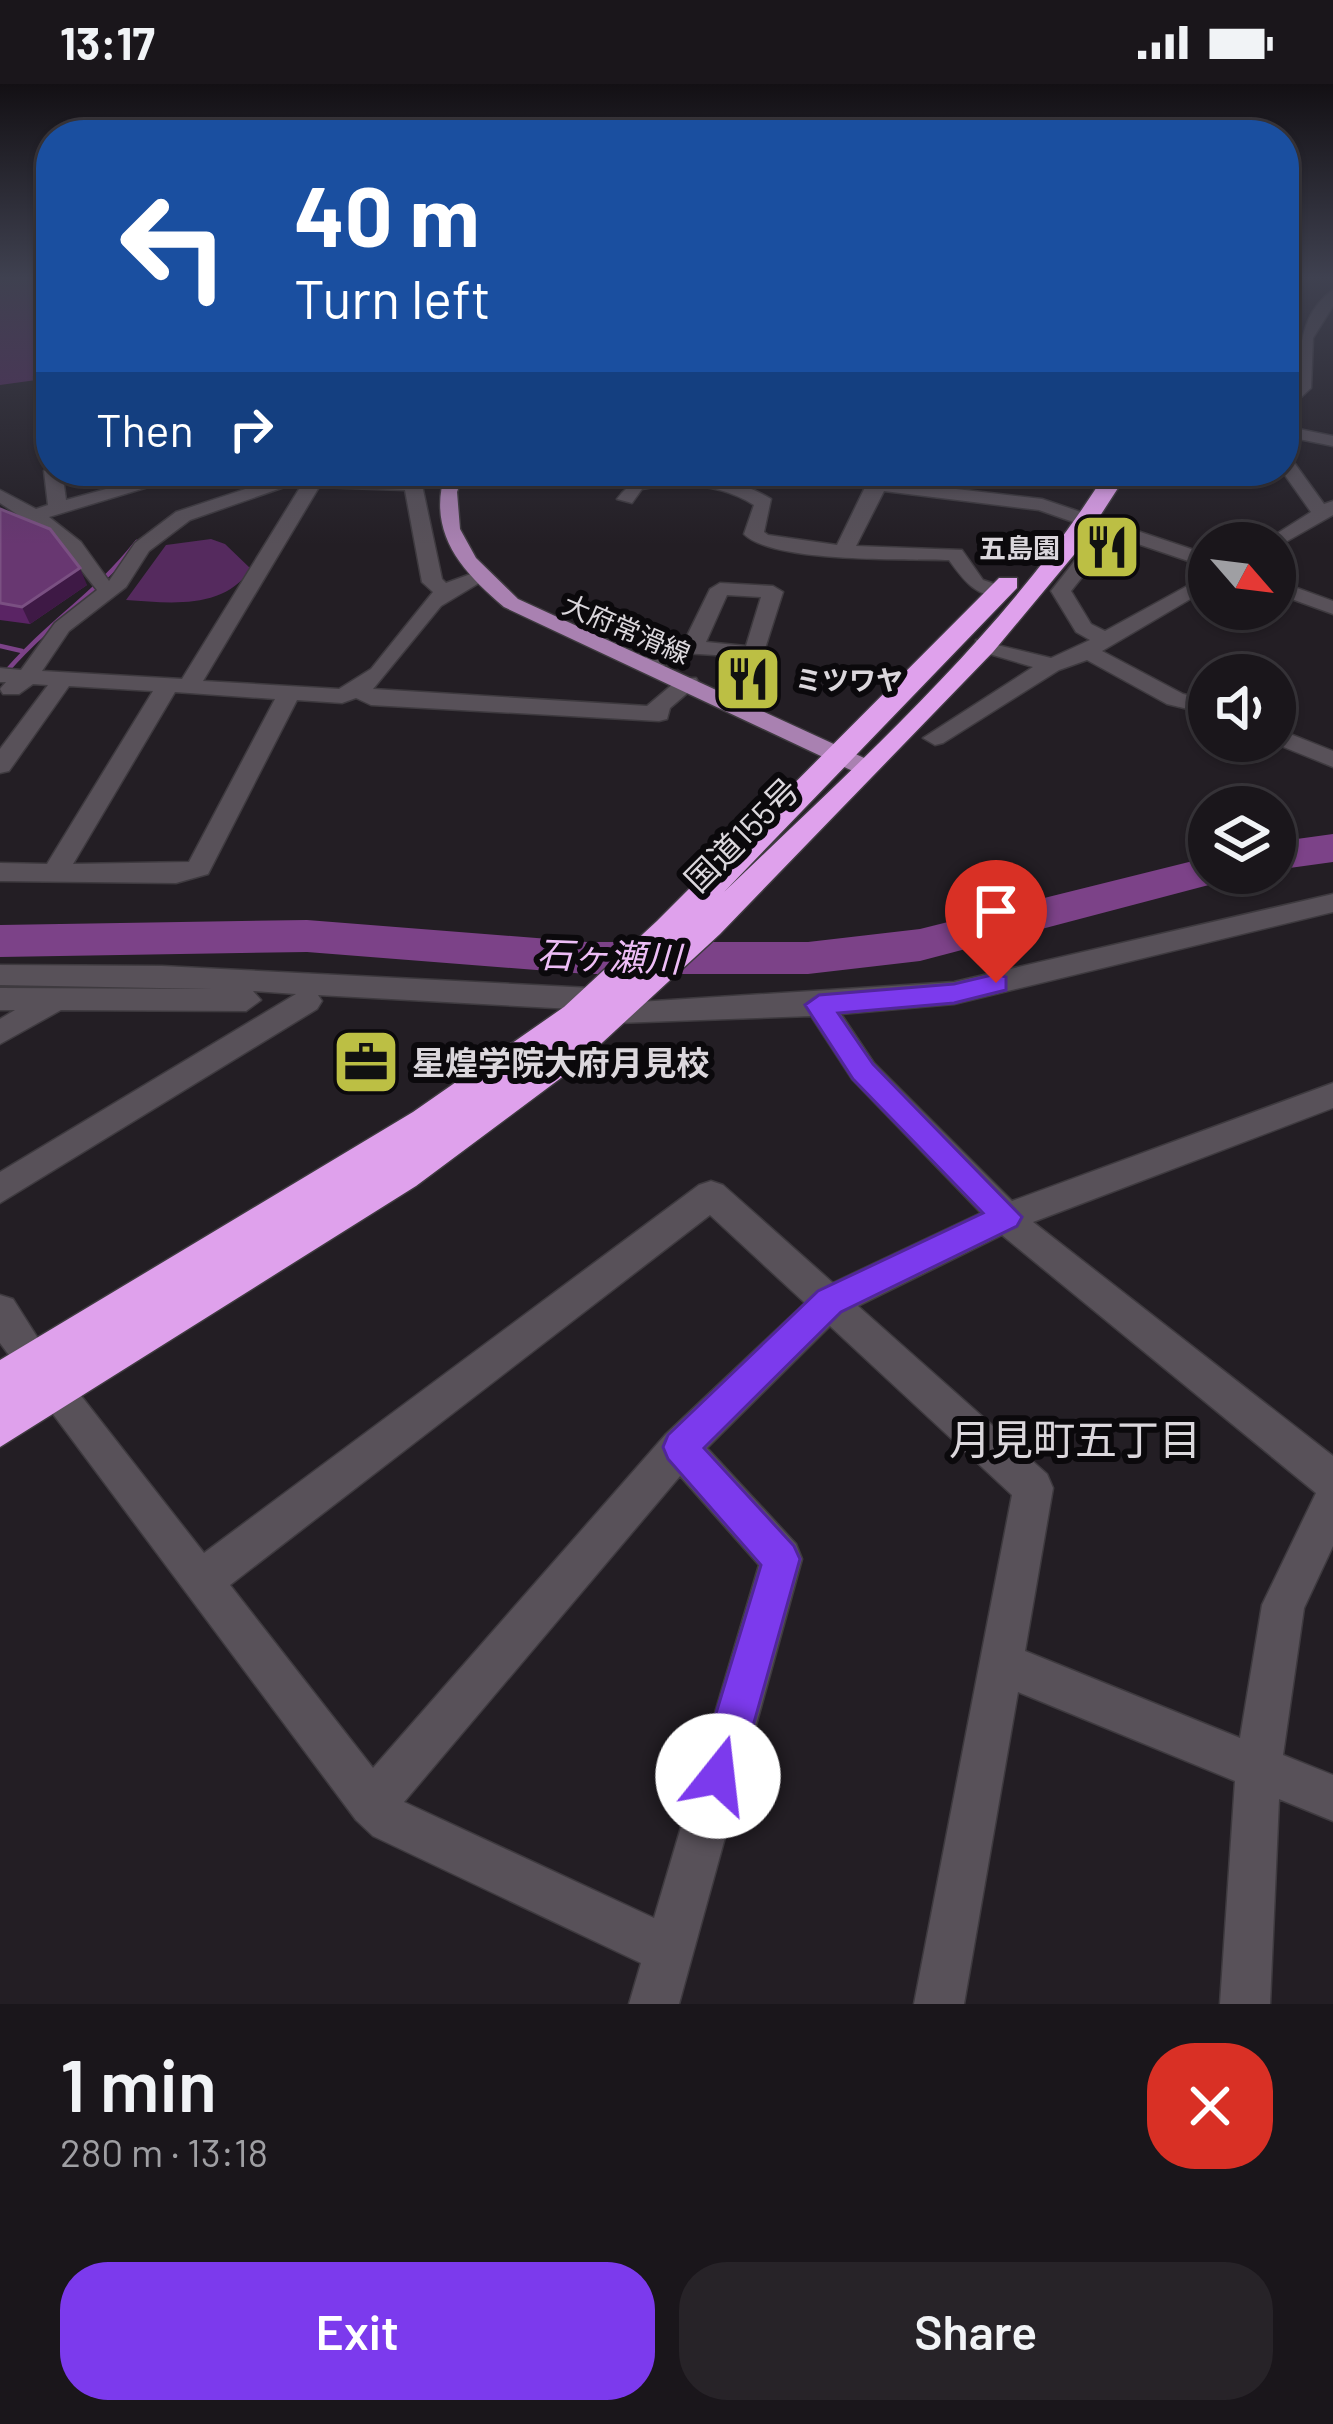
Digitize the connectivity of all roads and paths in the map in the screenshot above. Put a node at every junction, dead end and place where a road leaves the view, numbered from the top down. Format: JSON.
{"nodes":[{"id":1,"x":1299,"y":434,"type":"edge"},
{"id":2,"x":1333,"y":441,"type":"edge"},
{"id":3,"x":1299,"y":482,"type":"edge"},
{"id":4,"x":55,"y":486,"type":"edge"},
{"id":5,"x":138,"y":486,"type":"edge"},
{"id":6,"x":275,"y":486,"type":"edge"},
{"id":7,"x":295,"y":486,"type":"edge"},
{"id":8,"x":413,"y":486,"type":"edge"},
{"id":9,"x":449,"y":486,"type":"edge"},
{"id":10,"x":635,"y":486,"type":"edge"},
{"id":11,"x":727,"y":486,"type":"edge"},
{"id":12,"x":876,"y":486,"type":"edge"},
{"id":13,"x":928,"y":486,"type":"edge"},
{"id":14,"x":1089,"y":486,"type":"edge"},
{"id":15,"x":1106,"y":486,"type":"edge"},
{"id":16,"x":0,"y":495,"type":"edge"},
{"id":17,"x":626,"y":500,"type":"dead end"},
{"id":18,"x":58,"y":508,"type":"junction"},
{"id":19,"x":1329,"y":509,"type":"edge"},
{"id":20,"x":34,"y":515,"type":"junction"},
{"id":21,"x":1079,"y":519,"type":"junction"},
{"id":22,"x":1296,"y":529,"type":"edge"},
{"id":23,"x":1138,"y":538,"type":"junction"},
{"id":24,"x":844,"y":551,"type":"junction"},
{"id":25,"x":1188,"y":555,"type":"edge"},
{"id":26,"x":479,"y":578,"type":"junction"},
{"id":27,"x":110,"y":590,"type":"junction"},
{"id":28,"x":442,"y":590,"type":"junction"},
{"id":29,"x":1000,"y":592,"type":"junction"},
{"id":30,"x":1188,"y":592,"type":"edge"},
{"id":31,"x":1296,"y":594,"type":"edge"},
{"id":32,"x":1333,"y":608,"type":"edge"},
{"id":33,"x":984,"y":645,"type":"junction"},
{"id":34,"x":1095,"y":645,"type":"junction"},
{"id":35,"x":692,"y":648,"type":"dead end"},
{"id":36,"x":650,"y":665,"type":"junction"},
{"id":37,"x":1052,"y":665,"type":"junction"},
{"id":38,"x":10,"y":681,"type":"edge"},
{"id":39,"x":688,"y":682,"type":"junction"},
{"id":40,"x":60,"y":683,"type":"junction"},
{"id":41,"x":177,"y":687,"type":"junction"},
{"id":42,"x":361,"y":691,"type":"junction"},
{"id":43,"x":289,"y":693,"type":"junction"},
{"id":44,"x":1188,"y":702,"type":"edge"},
{"id":45,"x":935,"y":739,"type":"dead end"},
{"id":46,"x":1296,"y":744,"type":"edge"},
{"id":47,"x":1333,"y":760,"type":"edge"},
{"id":48,"x":853,"y":762,"type":"junction"},
{"id":49,"x":0,"y":766,"type":"edge"},
{"id":50,"x":0,"y":872,"type":"edge"},
{"id":51,"x":54,"y":873,"type":"junction"},
{"id":52,"x":1333,"y":903,"type":"edge"},
{"id":53,"x":0,"y":975,"type":"edge"},
{"id":54,"x":0,"y":999,"type":"edge"},
{"id":55,"x":56,"y":999,"type":"junction"},
{"id":56,"x":307,"y":1000,"type":"junction"},
{"id":57,"x":606,"y":1001,"type":"junction"},
{"id":58,"x":819,"y":1005,"type":"junction"},
{"id":59,"x":0,"y":1033,"type":"edge"},
{"id":60,"x":1333,"y":1095,"type":"edge"},
{"id":61,"x":0,"y":1189,"type":"edge"},
{"id":62,"x":1006,"y":1217,"type":"junction"},
{"id":63,"x":830,"y":1302,"type":"junction"},
{"id":64,"x":0,"y":1311,"type":"edge"},
{"id":65,"x":28,"y":1378,"type":"edge"},
{"id":66,"x":0,"y":1425,"type":"edge"},
{"id":67,"x":680,"y":1447,"type":"junction"},
{"id":68,"x":1333,"y":1481,"type":"edge"},
{"id":69,"x":1333,"y":1502,"type":"edge"},
{"id":70,"x":201,"y":1581,"type":"junction"},
{"id":71,"x":1003,"y":1664,"type":"junction"},
{"id":72,"x":1258,"y":1770,"type":"junction"},
{"id":73,"x":1333,"y":1798,"type":"edge"},
{"id":74,"x":372,"y":1804,"type":"junction"},
{"id":75,"x":667,"y":1950,"type":"junction"},
{"id":76,"x":654,"y":2004,"type":"edge"},
{"id":77,"x":939,"y":2004,"type":"edge"},
{"id":78,"x":1245,"y":2004,"type":"edge"}],
"edges":[{"from":1,"to":2,"type":"street"},
{"from":3,"to":19,"type":"street"},
{"from":4,"to":18,"type":"street"},
{"from":5,"to":18,"type":"street"},
{"from":6,"to":27,"type":"street"},
{"from":7,"to":41,"type":"street"},
{"from":8,"to":28,"type":"street"},
{"from":9,"to":26,"type":"main road","name":"大府常滑線"},
{"from":10,"to":17,"type":"street"},
{"from":11,"to":24,"type":"street"},
{"from":12,"to":24,"type":"street"},
{"from":13,"to":21,"type":"street"},
{"from":14,"to":21,"type":"highway","name":"国道155号"},
{"from":15,"to":21,"type":"highway","name":"国道155号"},
{"from":16,"to":20,"type":"street"},
{"from":18,"to":20,"type":"street"},
{"from":19,"to":22,"type":"street"},
{"from":20,"to":27,"type":"street"},
{"from":21,"to":23,"type":"street"},
{"from":21,"to":29,"type":"highway","name":"国道155号"},
{"from":21,"to":33,"type":"highway","name":"国道155号"},
{"from":23,"to":25,"type":"street"},
{"from":23,"to":34,"type":"street"},
{"from":24,"to":29,"type":"street"},
{"from":26,"to":28,"type":"street"},
{"from":26,"to":36,"type":"main road","name":"大府常滑線"},
{"from":27,"to":38,"type":"street"},
{"from":28,"to":42,"type":"street"},
{"from":29,"to":48,"type":"highway","name":"国道155号"},
{"from":30,"to":34,"type":"street"},
{"from":31,"to":32,"type":"street"},
{"from":33,"to":37,"type":"street"},
{"from":33,"to":48,"type":"highway","name":"国道155号"},
{"from":34,"to":37,"type":"street"},
{"from":34,"to":44,"type":"street"},
{"from":35,"to":36,"type":"street"},
{"from":36,"to":39,"type":"main road","name":"大府常滑線"},
{"from":37,"to":45,"type":"street"},
{"from":38,"to":40,"type":"street"},
{"from":39,"to":42,"type":"street"},
{"from":39,"to":48,"type":"main road","name":"大府常滑線"},
{"from":40,"to":41,"type":"street"},
{"from":40,"to":49,"type":"street"},
{"from":41,"to":43,"type":"street"},
{"from":41,"to":51,"type":"street"},
{"from":42,"to":43,"type":"street"},
{"from":43,"to":51,"type":"street"},
{"from":46,"to":47,"type":"street"},
{"from":48,"to":57,"type":"highway","name":"国道155号"},
{"from":48,"to":57,"type":"highway","name":"国道155号"},
{"from":50,"to":51,"type":"street"},
{"from":52,"to":58,"type":"street"},
{"from":53,"to":57,"type":"street"},
{"from":54,"to":55,"type":"street"},
{"from":55,"to":56,"type":"street"},
{"from":55,"to":59,"type":"street"},
{"from":56,"to":57,"type":"street"},
{"from":56,"to":61,"type":"street"},
{"from":57,"to":58,"type":"street"},
{"from":57,"to":65,"type":"highway","name":"国道155号"},
{"from":58,"to":62,"type":"street"},
{"from":60,"to":62,"type":"street"},
{"from":62,"to":63,"type":"street"},
{"from":62,"to":68,"type":"street"},
{"from":63,"to":67,"type":"street"},
{"from":63,"to":70,"type":"street"},
{"from":63,"to":71,"type":"street"},
{"from":64,"to":65,"type":"street"},
{"from":65,"to":66,"type":"highway","name":"国道155号"},
{"from":65,"to":70,"type":"street"},
{"from":67,"to":74,"type":"street"},
{"from":67,"to":75,"type":"street"},
{"from":69,"to":72,"type":"street"},
{"from":70,"to":74,"type":"street"},
{"from":71,"to":72,"type":"street"},
{"from":71,"to":77,"type":"street"},
{"from":72,"to":73,"type":"street"},
{"from":72,"to":78,"type":"street"},
{"from":74,"to":75,"type":"street"},
{"from":75,"to":76,"type":"street"}]}
